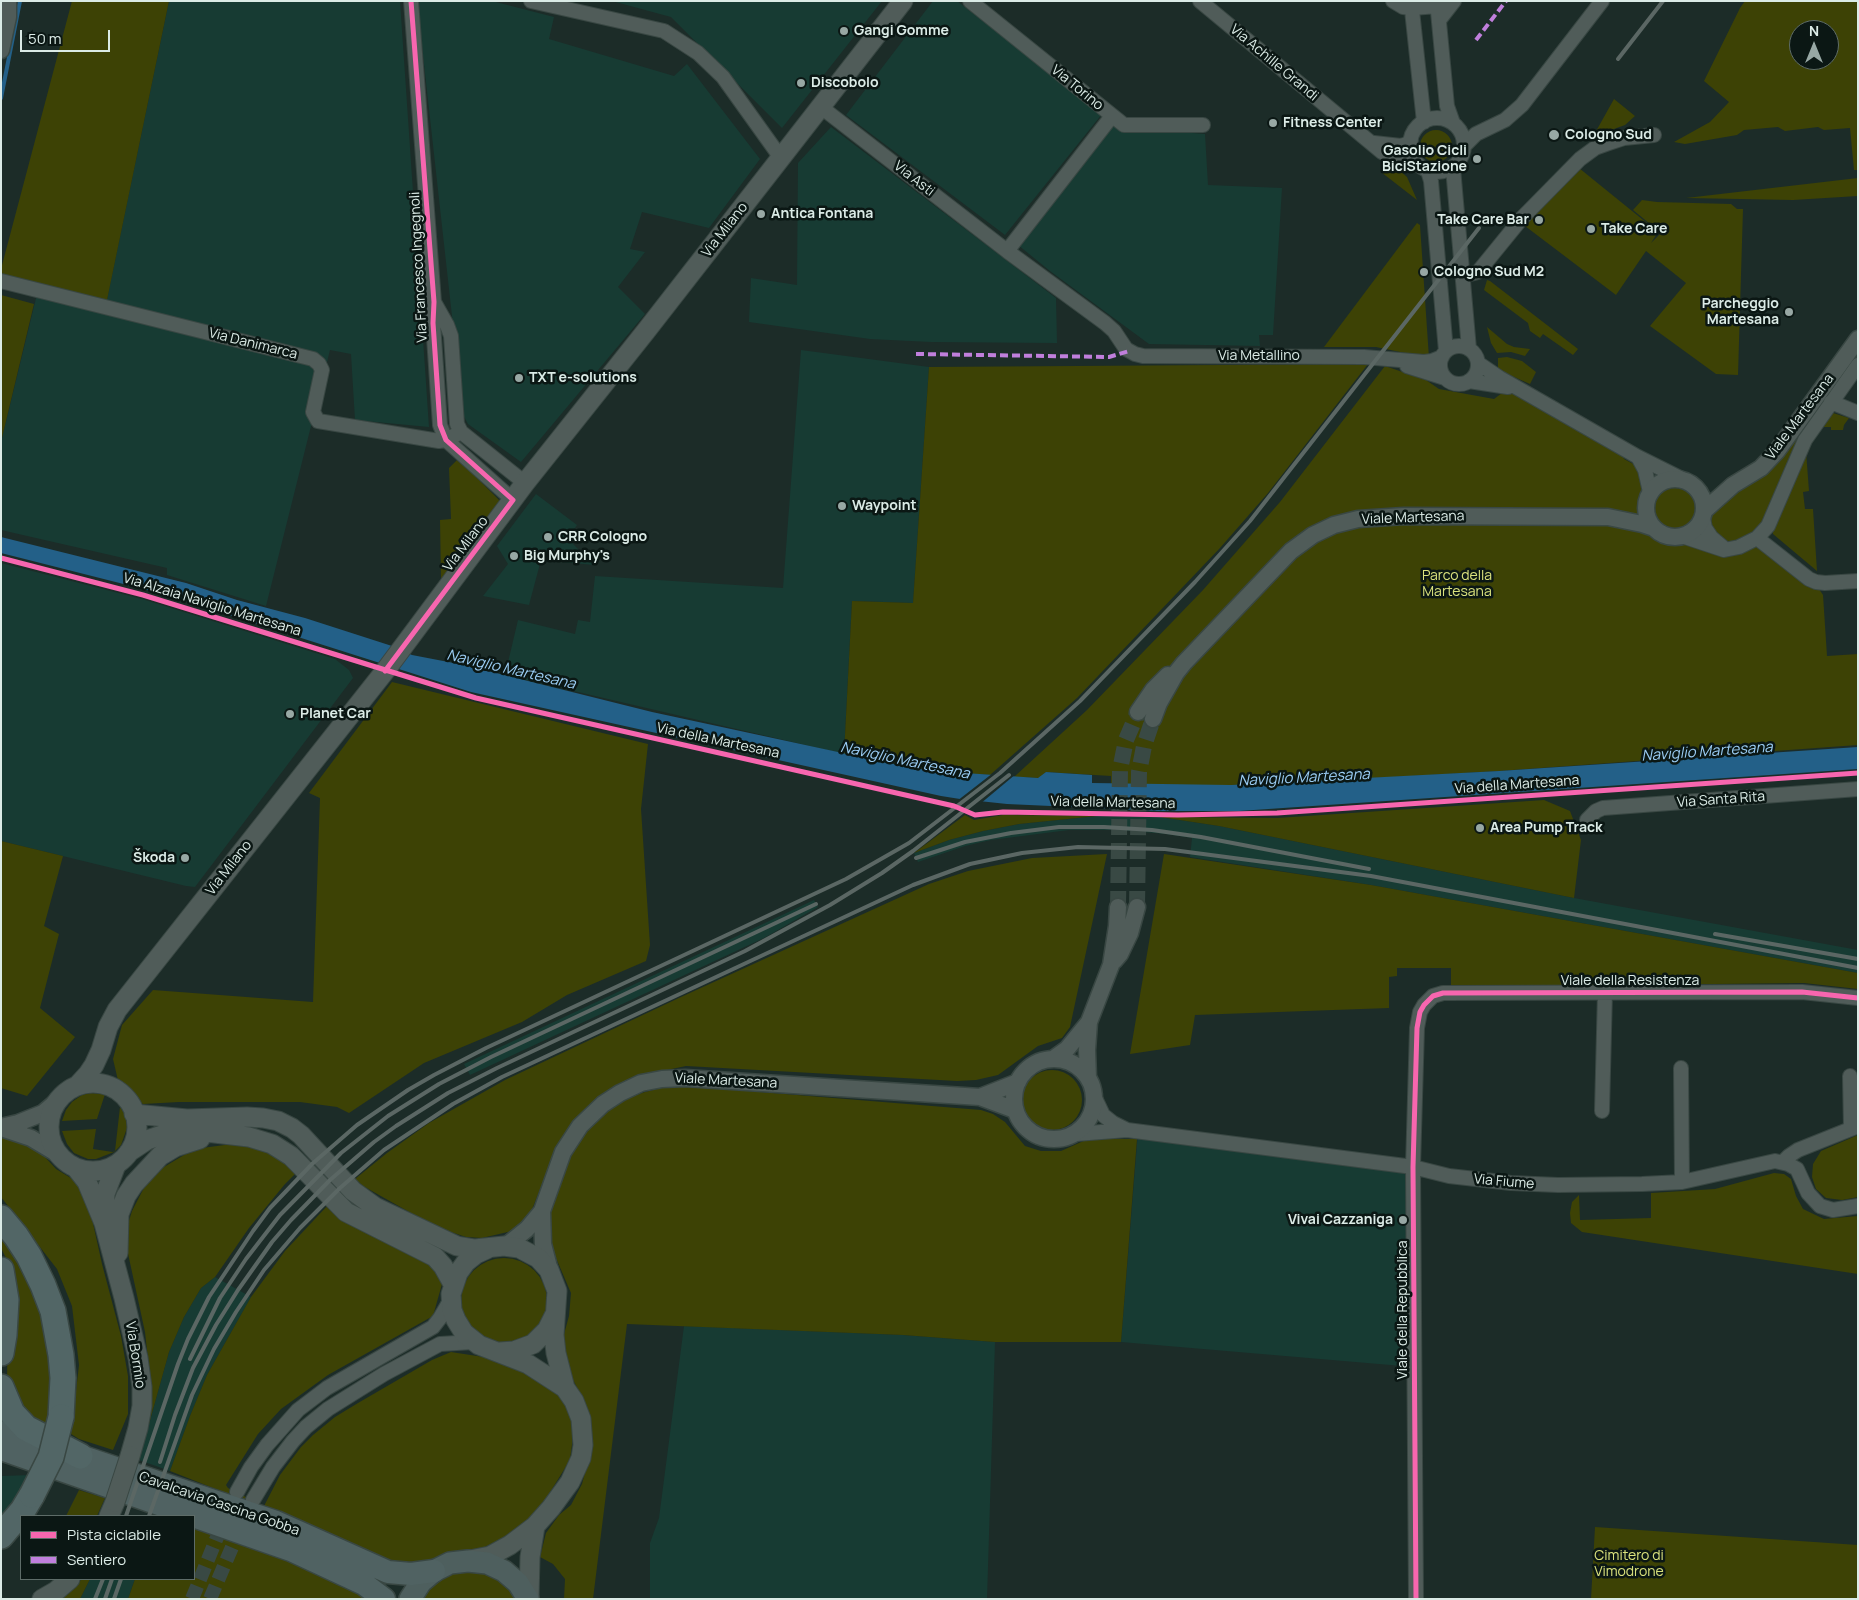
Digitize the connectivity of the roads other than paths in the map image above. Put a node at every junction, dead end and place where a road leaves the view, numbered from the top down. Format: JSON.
{"nodes":[{"id":1,"x":411,"y":1,"type":"edge"},
{"id":2,"x":531,"y":1,"type":"edge"},
{"id":3,"x":903,"y":1,"type":"edge"},
{"id":4,"x":970,"y":1,"type":"edge"},
{"id":5,"x":1200,"y":1,"type":"edge"},
{"id":6,"x":1393,"y":1,"type":"edge"},
{"id":7,"x":1454,"y":1,"type":"edge"},
{"id":8,"x":1602,"y":1,"type":"edge"},
{"id":9,"x":1412,"y":5,"type":"edge"},
{"id":10,"x":10,"y":6,"type":"edge"},
{"id":11,"x":1438,"y":9,"type":"edge"},
{"id":12,"x":1,"y":50,"type":"edge"},
{"id":13,"x":821,"y":106,"type":"junction"},
{"id":14,"x":1112,"y":116,"type":"junction"},
{"id":15,"x":1424,"y":122,"type":"junction"},
{"id":16,"x":1203,"y":125,"type":"dead end"},
{"id":17,"x":1456,"y":126,"type":"junction"},
{"id":18,"x":1485,"y":129,"type":"junction"},
{"id":19,"x":1654,"y":135,"type":"dead end"},
{"id":20,"x":1411,"y":140,"type":"junction"},
{"id":21,"x":1372,"y":143,"type":"junction"},
{"id":22,"x":1464,"y":146,"type":"junction"},
{"id":23,"x":781,"y":158,"type":"junction"},
{"id":24,"x":1423,"y":168,"type":"junction"},
{"id":25,"x":1453,"y":168,"type":"junction"},
{"id":26,"x":1007,"y":251,"type":"junction"},
{"id":27,"x":1462,"y":276,"type":"junction"},
{"id":28,"x":1,"y":281,"type":"edge"},
{"id":29,"x":434,"y":302,"type":"junction"},
{"id":30,"x":1858,"y":339,"type":"edge"},
{"id":31,"x":1469,"y":349,"type":"junction"},
{"id":32,"x":1129,"y":351,"type":"joint"},
{"id":33,"x":1444,"y":354,"type":"junction"},
{"id":34,"x":1390,"y":360,"type":"junction"},
{"id":35,"x":1478,"y":363,"type":"junction"},
{"id":36,"x":1858,"y":365,"type":"edge"},
{"id":37,"x":1445,"y":378,"type":"junction"},
{"id":38,"x":1469,"y":381,"type":"junction"},
{"id":39,"x":1522,"y":390,"type":"junction"},
{"id":40,"x":1832,"y":402,"type":"junction"},
{"id":41,"x":1858,"y":414,"type":"edge"},
{"id":42,"x":461,"y":432,"type":"junction"},
{"id":43,"x":446,"y":440,"type":"junction"},
{"id":44,"x":1638,"y":457,"type":"junction"},
{"id":45,"x":525,"y":482,"type":"junction"},
{"id":46,"x":1689,"y":483,"type":"junction"},
{"id":47,"x":1733,"y":485,"type":"junction"},
{"id":48,"x":1649,"y":494,"type":"junction"},
{"id":49,"x":513,"y":500,"type":"junction"},
{"id":50,"x":1704,"y":514,"type":"junction"},
{"id":51,"x":1608,"y":517,"type":"junction"},
{"id":52,"x":1654,"y":528,"type":"junction"},
{"id":53,"x":1682,"y":536,"type":"junction"},
{"id":54,"x":1757,"y":538,"type":"junction"},
{"id":55,"x":1727,"y":550,"type":"junction"},
{"id":56,"x":1858,"y":581,"type":"edge"},
{"id":57,"x":1184,"y":663,"type":"junction"},
{"id":58,"x":1138,"y":712,"type":"tunnel mouth"},
{"id":59,"x":1153,"y":719,"type":"tunnel mouth"},
{"id":60,"x":1858,"y":789,"type":"edge"},
{"id":61,"x":1587,"y":820,"type":"dead end"},
{"id":62,"x":1118,"y":907,"type":"tunnel mouth"},
{"id":63,"x":1137,"y":907,"type":"tunnel mouth"},
{"id":64,"x":1111,"y":965,"type":"junction"},
{"id":65,"x":1605,"y":992,"type":"junction"},
{"id":66,"x":1858,"y":998,"type":"edge"},
{"id":67,"x":1418,"y":1021,"type":"joint"},
{"id":68,"x":1089,"y":1022,"type":"junction"},
{"id":69,"x":101,"y":1050,"type":"junction"},
{"id":70,"x":1053,"y":1059,"type":"junction"},
{"id":71,"x":1681,"y":1068,"type":"dead end"},
{"id":72,"x":1850,"y":1076,"type":"dead end"},
{"id":73,"x":1088,"y":1078,"type":"junction"},
{"id":74,"x":1018,"y":1082,"type":"junction"},
{"id":75,"x":77,"y":1086,"type":"junction"},
{"id":76,"x":117,"y":1091,"type":"junction"},
{"id":77,"x":980,"y":1097,"type":"junction"},
{"id":78,"x":1095,"y":1098,"type":"junction"},
{"id":79,"x":56,"y":1102,"type":"junction"},
{"id":80,"x":1016,"y":1110,"type":"junction"},
{"id":81,"x":1602,"y":1110,"type":"dead end"},
{"id":82,"x":134,"y":1114,"type":"junction"},
{"id":83,"x":1854,"y":1127,"type":"edge"},
{"id":84,"x":1,"y":1128,"type":"edge"},
{"id":85,"x":1127,"y":1130,"type":"junction"},
{"id":86,"x":1076,"y":1134,"type":"junction"},
{"id":87,"x":238,"y":1136,"type":"junction"},
{"id":88,"x":56,"y":1153,"type":"junction"},
{"id":89,"x":122,"y":1158,"type":"junction"},
{"id":90,"x":1783,"y":1162,"type":"junction"},
{"id":91,"x":1413,"y":1167,"type":"junction"},
{"id":92,"x":76,"y":1168,"type":"junction"},
{"id":93,"x":1682,"y":1182,"type":"junction"},
{"id":94,"x":1858,"y":1206,"type":"edge"},
{"id":95,"x":542,"y":1211,"type":"junction"},
{"id":96,"x":1,"y":1218,"type":"edge"},
{"id":97,"x":104,"y":1223,"type":"junction"},
{"id":98,"x":498,"y":1247,"type":"junction"},
{"id":99,"x":1,"y":1270,"type":"edge"},
{"id":100,"x":551,"y":1273,"type":"junction"},
{"id":101,"x":119,"y":1275,"type":"junction"},
{"id":102,"x":452,"y":1291,"type":"junction"},
{"id":103,"x":556,"y":1312,"type":"junction"},
{"id":104,"x":473,"y":1342,"type":"junction"},
{"id":105,"x":494,"y":1351,"type":"junction"},
{"id":106,"x":1,"y":1353,"type":"edge"},
{"id":107,"x":1,"y":1388,"type":"edge"},
{"id":108,"x":565,"y":1388,"type":"junction"},
{"id":109,"x":1,"y":1432,"type":"edge"},
{"id":110,"x":1,"y":1449,"type":"edge"},
{"id":111,"x":80,"y":1456,"type":"junction"},
{"id":112,"x":237,"y":1492,"type":"dead end"},
{"id":113,"x":253,"y":1500,"type":"dead end"},
{"id":114,"x":112,"y":1509,"type":"edge"},
{"id":115,"x":191,"y":1515,"type":"edge"},
{"id":116,"x":195,"y":1517,"type":"edge"},
{"id":117,"x":535,"y":1526,"type":"junction"},
{"id":118,"x":1,"y":1536,"type":"edge"},
{"id":119,"x":468,"y":1560,"type":"junction"},
{"id":120,"x":434,"y":1571,"type":"junction"},
{"id":121,"x":69,"y":1580,"type":"edge"},
{"id":122,"x":42,"y":1599,"type":"edge"},
{"id":123,"x":384,"y":1599,"type":"edge"},
{"id":124,"x":410,"y":1599,"type":"edge"},
{"id":125,"x":529,"y":1599,"type":"edge"},
{"id":126,"x":1416,"y":1599,"type":"edge"}],
"edges":[{"from":1,"to":29,"type":"street","name":"Via Francesco Ingegnoli"},
{"from":2,"to":23,"type":"street"},
{"from":3,"to":13,"type":"main road","name":"Via Milano"},
{"from":4,"to":14,"type":"street","name":"Via Torino"},
{"from":5,"to":21,"type":"street","name":"Via Achille Grandi"},
{"from":6,"to":9,"type":"street"},
{"from":7,"to":11,"type":"street"},
{"from":8,"to":18,"type":"street"},
{"from":9,"to":11,"type":"street"},
{"from":9,"to":15,"type":"street"},
{"from":10,"to":12,"type":"street"},
{"from":11,"to":17,"type":"street"},
{"from":13,"to":23,"type":"main road","name":"Via Milano"},
{"from":13,"to":26,"type":"street","name":"Via Asti"},
{"from":14,"to":16,"type":"street","name":"Via Torino"},
{"from":14,"to":26,"type":"street"},
{"from":15,"to":17,"type":"street"},
{"from":15,"to":20,"type":"street"},
{"from":17,"to":18,"type":"street"},
{"from":17,"to":22,"type":"street"},
{"from":18,"to":22,"type":"street"},
{"from":19,"to":27,"type":"street"},
{"from":20,"to":21,"type":"street"},
{"from":20,"to":24,"type":"street"},
{"from":21,"to":24,"type":"street","name":"Via Achille Grandi"},
{"from":22,"to":25,"type":"street"},
{"from":23,"to":45,"type":"main road","name":"Via Milano"},
{"from":24,"to":25,"type":"street"},
{"from":24,"to":33,"type":"street"},
{"from":25,"to":27,"type":"street"},
{"from":26,"to":32,"type":"street","name":"Via Asti"},
{"from":27,"to":31,"type":"street"},
{"from":28,"to":43,"type":"street","name":"Via Danimarca"},
{"from":29,"to":42,"type":"street","name":"Via Francesco Ingegnoli"},
{"from":29,"to":43,"type":"street","name":"Via Francesco Ingegnoli"},
{"from":30,"to":47,"type":"street","name":"Viale Martesana"},
{"from":31,"to":33,"type":"street"},
{"from":31,"to":35,"type":"street"},
{"from":32,"to":34,"type":"street","name":"Via Metallino"},
{"from":33,"to":34,"type":"street","name":"Via Metallino"},
{"from":33,"to":37,"type":"street"},
{"from":34,"to":37,"type":"street","name":"Via Metallino"},
{"from":35,"to":38,"type":"street"},
{"from":35,"to":39,"type":"street"},
{"from":36,"to":40,"type":"street","name":"Viale Martesana"},
{"from":37,"to":38,"type":"street"},
{"from":38,"to":39,"type":"street"},
{"from":39,"to":44,"type":"street"},
{"from":40,"to":41,"type":"street","name":"Viale Martesana"},
{"from":40,"to":54,"type":"street","name":"Viale Martesana"},
{"from":42,"to":43,"type":"street"},
{"from":42,"to":45,"type":"street"},
{"from":43,"to":49,"type":"street"},
{"from":44,"to":46,"type":"street"},
{"from":44,"to":48,"type":"street"},
{"from":45,"to":49,"type":"main road","name":"Via Milano"},
{"from":46,"to":47,"type":"street","name":"Viale Martesana"},
{"from":46,"to":48,"type":"street"},
{"from":46,"to":50,"type":"street"},
{"from":47,"to":50,"type":"street","name":"Viale Martesana"},
{"from":48,"to":51,"type":"street","name":"Viale Martesana"},
{"from":48,"to":52,"type":"street"},
{"from":49,"to":69,"type":"main road","name":"Via Milano"},
{"from":50,"to":53,"type":"street"},
{"from":50,"to":55,"type":"street"},
{"from":51,"to":52,"type":"street","name":"Viale Martesana"},
{"from":51,"to":57,"type":"street","name":"Viale Martesana"},
{"from":52,"to":53,"type":"street"},
{"from":53,"to":55,"type":"street"},
{"from":54,"to":55,"type":"street"},
{"from":54,"to":56,"type":"street"},
{"from":57,"to":58,"type":"street","name":"Viale Martesana"},
{"from":57,"to":59,"type":"street","name":"Viale Martesana"},
{"from":60,"to":61,"type":"street","name":"Via Santa Rita"},
{"from":62,"to":64,"type":"street"},
{"from":63,"to":64,"type":"street"},
{"from":64,"to":68,"type":"street"},
{"from":65,"to":66,"type":"street","name":"Viale della Resistenza"},
{"from":65,"to":67,"type":"street","name":"Viale della Resistenza"},
{"from":65,"to":81,"type":"street"},
{"from":67,"to":91,"type":"street","name":"Viale della Repubblica"},
{"from":68,"to":70,"type":"street"},
{"from":68,"to":73,"type":"street"},
{"from":69,"to":75,"type":"main road","name":"Via Milano"},
{"from":69,"to":76,"type":"main road"},
{"from":70,"to":73,"type":"street"},
{"from":70,"to":74,"type":"street"},
{"from":71,"to":93,"type":"street"},
{"from":72,"to":83,"type":"street"},
{"from":73,"to":78,"type":"street"},
{"from":74,"to":77,"type":"street","name":"Viale Martesana"},
{"from":74,"to":80,"type":"street"},
{"from":75,"to":76,"type":"main road"},
{"from":75,"to":79,"type":"main road"},
{"from":76,"to":82,"type":"main road"},
{"from":77,"to":80,"type":"street","name":"Viale Martesana"},
{"from":77,"to":95,"type":"street","name":"Viale Martesana"},
{"from":78,"to":85,"type":"street","name":"Via Fiume"},
{"from":78,"to":86,"type":"street"},
{"from":79,"to":84,"type":"street"},
{"from":79,"to":88,"type":"main road"},
{"from":80,"to":86,"type":"street"},
{"from":82,"to":89,"type":"main road"},
{"from":82,"to":98,"type":"main road"},
{"from":83,"to":90,"type":"street"},
{"from":84,"to":88,"type":"street"},
{"from":85,"to":86,"type":"street","name":"Via Fiume"},
{"from":85,"to":91,"type":"street","name":"Via Fiume"},
{"from":87,"to":89,"type":"main road"},
{"from":87,"to":101,"type":"main road"},
{"from":87,"to":102,"type":"main road"},
{"from":88,"to":92,"type":"main road"},
{"from":89,"to":92,"type":"main road"},
{"from":89,"to":97,"type":"main road","name":"Via Bormio"},
{"from":90,"to":93,"type":"street","name":"Via Fiume"},
{"from":90,"to":94,"type":"street"},
{"from":91,"to":93,"type":"street","name":"Via Fiume"},
{"from":91,"to":126,"type":"street","name":"Viale della Repubblica"},
{"from":92,"to":97,"type":"main road","name":"Via Bormio"},
{"from":95,"to":98,"type":"street","name":"Viale Martesana"},
{"from":95,"to":100,"type":"street","name":"Viale Martesana"},
{"from":96,"to":118,"type":"highway","bridge":true},
{"from":97,"to":101,"type":"main road","name":"Via Bormio"},
{"from":98,"to":100,"type":"main road"},
{"from":98,"to":102,"type":"main road"},
{"from":99,"to":106,"type":"highway"},
{"from":100,"to":103,"type":"main road"},
{"from":101,"to":114,"type":"main road","name":"Via Bormio","bridge":true},
{"from":102,"to":104,"type":"main road"},
{"from":102,"to":112,"type":"street"},
{"from":103,"to":105,"type":"main road"},
{"from":103,"to":108,"type":"main road"},
{"from":104,"to":105,"type":"main road"},
{"from":104,"to":113,"type":"street"},
{"from":105,"to":108,"type":"main road"},
{"from":107,"to":111,"type":"highway"},
{"from":108,"to":117,"type":"main road"},
{"from":109,"to":111,"type":"highway","name":"Cavalcavia Cascina Gobba"},
{"from":110,"to":115,"type":"highway","name":"Cavalcavia Cascina Gobba"},
{"from":111,"to":120,"type":"highway","name":"Cavalcavia Cascina Gobba"},
{"from":116,"to":123,"type":"highway","name":"Cavalcavia Cascina Gobba"},
{"from":117,"to":119,"type":"main road"},
{"from":117,"to":125,"type":"main road"},
{"from":119,"to":120,"type":"main road"},
{"from":119,"to":125,"type":"main road"},
{"from":120,"to":124,"type":"main road"},
{"from":121,"to":122,"type":"main road"}]}
